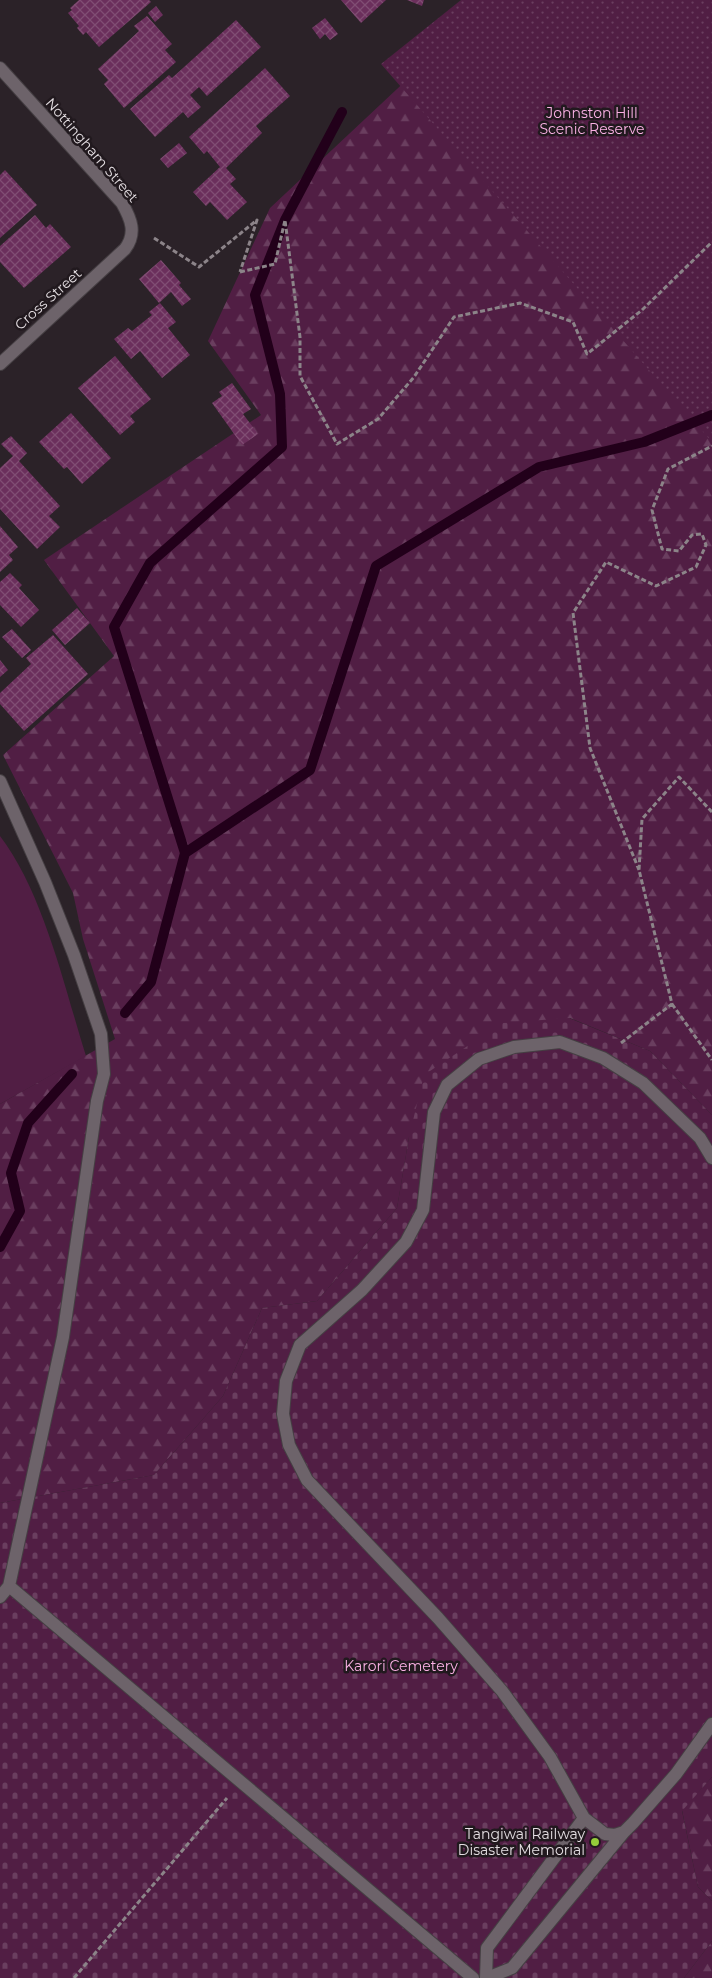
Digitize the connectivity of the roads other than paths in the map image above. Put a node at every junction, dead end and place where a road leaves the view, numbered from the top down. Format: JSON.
{"nodes":[{"id":1,"x":0,"y":68,"type":"edge"},
{"id":2,"x":117,"y":257,"type":"joint"},
{"id":3,"x":0,"y":364,"type":"edge"},
{"id":4,"x":0,"y":781,"type":"edge"},
{"id":5,"x":712,"y":1158,"type":"edge"},
{"id":6,"x":9,"y":1586,"type":"junction"},
{"id":7,"x":0,"y":1597,"type":"edge"},
{"id":8,"x":712,"y":1724,"type":"edge"},
{"id":9,"x":584,"y":1818,"type":"junction"},
{"id":10,"x":624,"y":1832,"type":"junction"},
{"id":11,"x":473,"y":1978,"type":"edge"},
{"id":12,"x":486,"y":1978,"type":"edge"}],
"edges":[{"from":1,"to":2,"type":"street","name":"Nottingham Street"},
{"from":2,"to":3,"type":"street","name":"Cross Street"},
{"from":4,"to":6,"type":"street"},
{"from":5,"to":9,"type":"street"},
{"from":6,"to":7,"type":"street"},
{"from":6,"to":11,"type":"street"},
{"from":8,"to":10,"type":"street"},
{"from":9,"to":10,"type":"street"},
{"from":9,"to":12,"type":"street"},
{"from":10,"to":12,"type":"street"}]}
